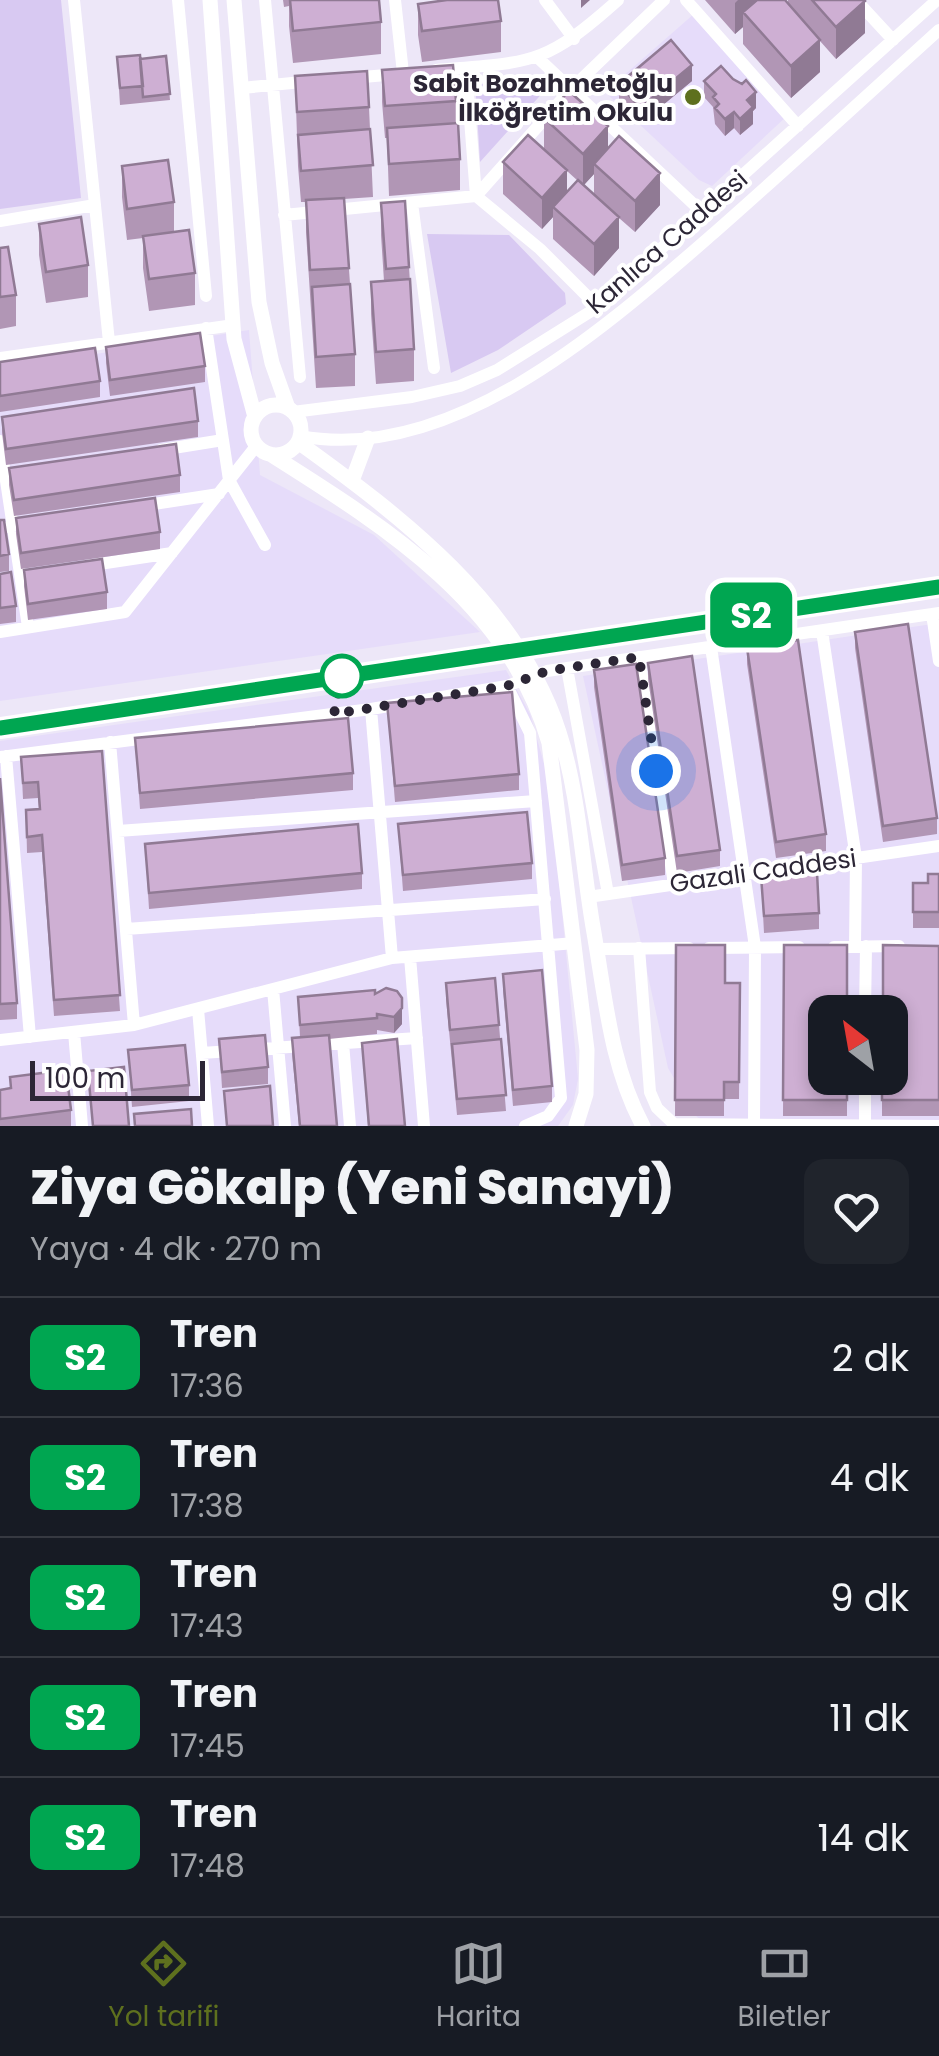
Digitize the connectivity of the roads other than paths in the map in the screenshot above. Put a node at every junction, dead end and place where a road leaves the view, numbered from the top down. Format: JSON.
{"nodes":[{"id":1,"x":74,"y":0,"type":"edge"},
{"id":2,"x":178,"y":0,"type":"edge"},
{"id":3,"x":210,"y":0,"type":"edge"},
{"id":4,"x":234,"y":0,"type":"edge"},
{"id":5,"x":265,"y":0,"type":"edge"},
{"id":6,"x":395,"y":0,"type":"edge"},
{"id":7,"x":545,"y":0,"type":"edge"},
{"id":8,"x":618,"y":0,"type":"edge"},
{"id":9,"x":664,"y":0,"type":"edge"},
{"id":10,"x":686,"y":0,"type":"edge"},
{"id":11,"x":856,"y":0,"type":"edge"},
{"id":12,"x":935,"y":0,"type":"edge"},
{"id":13,"x":939,"y":30,"type":"edge"},
{"id":14,"x":574,"y":39,"type":"junction"},
{"id":15,"x":893,"y":40,"type":"junction"},
{"id":16,"x":538,"y":58,"type":"junction"},
{"id":17,"x":466,"y":68,"type":"junction"},
{"id":18,"x":403,"y":73,"type":"junction"},
{"id":19,"x":272,"y":85,"type":"junction"},
{"id":20,"x":242,"y":88,"type":"junction"},
{"id":21,"x":571,"y":89,"type":"junction"},
{"id":22,"x":798,"y":126,"type":"junction"},
{"id":23,"x":476,"y":196,"type":"junction"},
{"id":24,"x":412,"y":202,"type":"junction"},
{"id":25,"x":95,"y":205,"type":"junction"},
{"id":26,"x":703,"y":213,"type":"junction"},
{"id":27,"x":284,"y":214,"type":"junction"},
{"id":28,"x":0,"y":221,"type":"edge"},
{"id":29,"x":206,"y":296,"type":"dead end"},
{"id":30,"x":598,"y":306,"type":"junction"},
{"id":31,"x":234,"y":324,"type":"junction"},
{"id":32,"x":206,"y":328,"type":"junction"},
{"id":33,"x":108,"y":342,"type":"junction"},
{"id":34,"x":0,"y":358,"type":"edge"},
{"id":35,"x":434,"y":368,"type":"dead end"},
{"id":36,"x":300,"y":376,"type":"dead end"},
{"id":37,"x":215,"y":387,"type":"junction"},
{"id":38,"x":195,"y":390,"type":"edge"},
{"id":39,"x":291,"y":410,"type":"junction"},
{"id":40,"x":254,"y":417,"type":"junction"},
{"id":41,"x":368,"y":438,"type":"junction"},
{"id":42,"x":299,"y":439,"type":"junction"},
{"id":43,"x":223,"y":440,"type":"junction"},
{"id":44,"x":0,"y":441,"type":"edge"},
{"id":45,"x":263,"y":449,"type":"junction"},
{"id":46,"x":150,"y":451,"type":"edge"},
{"id":47,"x":23,"y":471,"type":"edge"},
{"id":48,"x":2,"y":474,"type":"edge"},
{"id":49,"x":229,"y":480,"type":"junction"},
{"id":50,"x":352,"y":481,"type":"junction"},
{"id":51,"x":219,"y":494,"type":"junction"},
{"id":52,"x":125,"y":508,"type":"edge"},
{"id":53,"x":50,"y":520,"type":"edge"},
{"id":54,"x":6,"y":527,"type":"edge"},
{"id":55,"x":265,"y":545,"type":"dead end"},
{"id":56,"x":172,"y":552,"type":"junction"},
{"id":57,"x":78,"y":568,"type":"edge"},
{"id":58,"x":40,"y":573,"type":"edge"},
{"id":59,"x":21,"y":576,"type":"junction"},
{"id":60,"x":0,"y":580,"type":"edge"},
{"id":61,"x":936,"y":614,"type":"edge"},
{"id":62,"x":28,"y":627,"type":"junction"},
{"id":63,"x":822,"y":630,"type":"junction"},
{"id":64,"x":0,"y":632,"type":"edge"},
{"id":65,"x":711,"y":647,"type":"junction"},
{"id":66,"x":639,"y":657,"type":"junction"},
{"id":67,"x":939,"y":661,"type":"edge"},
{"id":68,"x":567,"y":668,"type":"junction"},
{"id":69,"x":507,"y":686,"type":"junction"},
{"id":70,"x":371,"y":709,"type":"junction"},
{"id":71,"x":110,"y":742,"type":"junction"},
{"id":72,"x":3,"y":756,"type":"edge"},
{"id":73,"x":536,"y":801,"type":"junction"},
{"id":74,"x":380,"y":812,"type":"junction"},
{"id":75,"x":118,"y":831,"type":"junction"},
{"id":76,"x":939,"y":846,"type":"edge"},
{"id":77,"x":572,"y":849,"type":"junction"},
{"id":78,"x":856,"y":858,"type":"junction"},
{"id":79,"x":746,"y":874,"type":"junction"},
{"id":80,"x":674,"y":884,"type":"junction"},
{"id":81,"x":608,"y":894,"type":"junction"},
{"id":82,"x":588,"y":897,"type":"junction"},
{"id":83,"x":544,"y":899,"type":"junction"},
{"id":84,"x":388,"y":910,"type":"junction"},
{"id":85,"x":126,"y":929,"type":"junction"},
{"id":86,"x":575,"y":944,"type":"junction"},
{"id":87,"x":548,"y":946,"type":"junction"},
{"id":88,"x":860,"y":946,"type":"junction"},
{"id":89,"x":922,"y":946,"type":"edge"},
{"id":90,"x":755,"y":947,"type":"junction"},
{"id":91,"x":639,"y":948,"type":"junction"},
{"id":92,"x":597,"y":949,"type":"junction"},
{"id":93,"x":410,"y":957,"type":"junction"},
{"id":94,"x":392,"y":958,"type":"junction"},
{"id":95,"x":273,"y":989,"type":"junction"},
{"id":96,"x":864,"y":995,"type":"edge"},
{"id":97,"x":198,"y":1009,"type":"junction"},
{"id":98,"x":134,"y":1026,"type":"junction"},
{"id":99,"x":74,"y":1032,"type":"junction"},
{"id":100,"x":30,"y":1036,"type":"junction"},
{"id":101,"x":417,"y":1038,"type":"junction"},
{"id":102,"x":0,"y":1040,"type":"edge"},
{"id":103,"x":343,"y":1043,"type":"junction"},
{"id":104,"x":278,"y":1048,"type":"junction"},
{"id":105,"x":202,"y":1053,"type":"junction"},
{"id":106,"x":865,"y":1095,"type":"edge"},
{"id":107,"x":657,"y":1108,"type":"junction"},
{"id":108,"x":754,"y":1124,"type":"edge"},
{"id":109,"x":82,"y":1126,"type":"edge"},
{"id":110,"x":208,"y":1126,"type":"edge"},
{"id":111,"x":284,"y":1126,"type":"edge"},
{"id":112,"x":350,"y":1126,"type":"edge"},
{"id":113,"x":424,"y":1126,"type":"edge"},
{"id":114,"x":525,"y":1126,"type":"edge"},
{"id":115,"x":576,"y":1126,"type":"edge"},
{"id":116,"x":642,"y":1126,"type":"edge"},
{"id":117,"x":864,"y":1126,"type":"edge"},
{"id":118,"x":939,"y":1126,"type":"edge"}],
"edges":[{"from":1,"to":25,"type":"street"},
{"from":2,"to":29,"type":"street"},
{"from":3,"to":31,"type":"street"},
{"from":4,"to":20,"type":"street"},
{"from":5,"to":19,"type":"street"},
{"from":6,"to":18,"type":"street"},
{"from":7,"to":14,"type":"street"},
{"from":8,"to":14,"type":"street"},
{"from":9,"to":21,"type":"street"},
{"from":10,"to":22,"type":"street"},
{"from":11,"to":15,"type":"street"},
{"from":12,"to":15,"type":"street","name":"Kanlıca Caddesi"},
{"from":13,"to":41,"type":"street","name":"Kanlıca Caddesi"},
{"from":14,"to":16,"type":"street"},
{"from":15,"to":22,"type":"street","name":"Kanlıca Caddesi"},
{"from":16,"to":17,"type":"street"},
{"from":16,"to":21,"type":"street"},
{"from":17,"to":18,"type":"street"},
{"from":17,"to":23,"type":"street"},
{"from":18,"to":19,"type":"street"},
{"from":19,"to":20,"type":"street"},
{"from":19,"to":27,"type":"street"},
{"from":20,"to":39,"type":"street"},
{"from":21,"to":23,"type":"street"},
{"from":21,"to":26,"type":"street"},
{"from":22,"to":26,"type":"street","name":"Kanlıca Caddesi"},
{"from":23,"to":24,"type":"street"},
{"from":23,"to":30,"type":"street"},
{"from":24,"to":27,"type":"street"},
{"from":24,"to":35,"type":"street"},
{"from":25,"to":28,"type":"street"},
{"from":25,"to":33,"type":"street"},
{"from":26,"to":30,"type":"street","name":"Kanlıca Caddesi"},
{"from":27,"to":36,"type":"street"},
{"from":30,"to":39,"type":"street","name":"Kanlıca Caddesi"},
{"from":31,"to":32,"type":"street"},
{"from":31,"to":40,"type":"street"},
{"from":32,"to":33,"type":"street"},
{"from":32,"to":37,"type":"street"},
{"from":33,"to":34,"type":"street"},
{"from":37,"to":38,"type":"street"},
{"from":37,"to":43,"type":"street"},
{"from":39,"to":40,"type":"street"},
{"from":39,"to":42,"type":"street"},
{"from":40,"to":45,"type":"street"},
{"from":41,"to":42,"type":"street","name":"Kanlıca Caddesi"},
{"from":41,"to":50,"type":"street"},
{"from":42,"to":45,"type":"street"},
{"from":42,"to":50,"type":"street"},
{"from":43,"to":46,"type":"street"},
{"from":43,"to":49,"type":"street"},
{"from":44,"to":48,"type":"street"},
{"from":45,"to":49,"type":"street"},
{"from":45,"to":77,"type":"street"},
{"from":47,"to":48,"type":"street"},
{"from":48,"to":54,"type":"street"},
{"from":49,"to":51,"type":"street"},
{"from":49,"to":55,"type":"street"},
{"from":50,"to":77,"type":"street"},
{"from":51,"to":52,"type":"street"},
{"from":51,"to":56,"type":"street"},
{"from":53,"to":54,"type":"street"},
{"from":54,"to":59,"type":"street"},
{"from":56,"to":57,"type":"street"},
{"from":56,"to":62,"type":"street"},
{"from":58,"to":59,"type":"street"},
{"from":59,"to":60,"type":"street"},
{"from":59,"to":62,"type":"street"},
{"from":61,"to":63,"type":"street"},
{"from":61,"to":67,"type":"street"},
{"from":62,"to":64,"type":"street"},
{"from":63,"to":65,"type":"street"},
{"from":63,"to":78,"type":"street"},
{"from":65,"to":66,"type":"street"},
{"from":65,"to":79,"type":"street"},
{"from":66,"to":68,"type":"street"},
{"from":66,"to":80,"type":"street"},
{"from":68,"to":69,"type":"street"},
{"from":68,"to":81,"type":"street"},
{"from":69,"to":70,"type":"street"},
{"from":69,"to":73,"type":"street"},
{"from":70,"to":71,"type":"street"},
{"from":70,"to":74,"type":"street"},
{"from":71,"to":72,"type":"street"},
{"from":71,"to":75,"type":"street"},
{"from":72,"to":100,"type":"street"},
{"from":73,"to":74,"type":"street"},
{"from":73,"to":83,"type":"street"},
{"from":74,"to":75,"type":"street"},
{"from":74,"to":84,"type":"street"},
{"from":75,"to":85,"type":"street"},
{"from":76,"to":78,"type":"street","name":"Gazali Caddesi"},
{"from":77,"to":82,"type":"street"},
{"from":77,"to":86,"type":"street"},
{"from":78,"to":79,"type":"street","name":"Gazali Caddesi"},
{"from":78,"to":88,"type":"street"},
{"from":79,"to":80,"type":"street","name":"Gazali Caddesi"},
{"from":79,"to":90,"type":"street"},
{"from":80,"to":81,"type":"street","name":"Gazali Caddesi"},
{"from":81,"to":82,"type":"street","name":"Gazali Caddesi"},
{"from":82,"to":92,"type":"street"},
{"from":83,"to":84,"type":"street"},
{"from":83,"to":87,"type":"street"},
{"from":84,"to":85,"type":"street"},
{"from":84,"to":94,"type":"street"},
{"from":85,"to":98,"type":"street"},
{"from":86,"to":87,"type":"street"},
{"from":86,"to":115,"type":"street"},
{"from":87,"to":93,"type":"street"},
{"from":87,"to":114,"type":"street"},
{"from":88,"to":89,"type":"street"},
{"from":88,"to":90,"type":"street"},
{"from":88,"to":96,"type":"street"},
{"from":90,"to":91,"type":"street"},
{"from":90,"to":108,"type":"street"},
{"from":91,"to":92,"type":"street"},
{"from":91,"to":107,"type":"street"},
{"from":92,"to":116,"type":"street"},
{"from":93,"to":94,"type":"street"},
{"from":93,"to":101,"type":"street"},
{"from":94,"to":95,"type":"street"},
{"from":95,"to":97,"type":"street"},
{"from":95,"to":104,"type":"street"},
{"from":97,"to":98,"type":"street"},
{"from":97,"to":105,"type":"street"},
{"from":98,"to":99,"type":"street"},
{"from":99,"to":100,"type":"street"},
{"from":99,"to":109,"type":"street"},
{"from":100,"to":102,"type":"street"},
{"from":101,"to":103,"type":"street"},
{"from":101,"to":113,"type":"street"},
{"from":103,"to":104,"type":"street"},
{"from":103,"to":112,"type":"street"},
{"from":104,"to":105,"type":"street"},
{"from":104,"to":111,"type":"street"},
{"from":105,"to":110,"type":"street"},
{"from":106,"to":117,"type":"street"},
{"from":107,"to":108,"type":"street"},
{"from":107,"to":116,"type":"street"},
{"from":108,"to":117,"type":"street"},
{"from":117,"to":118,"type":"street"}]}
